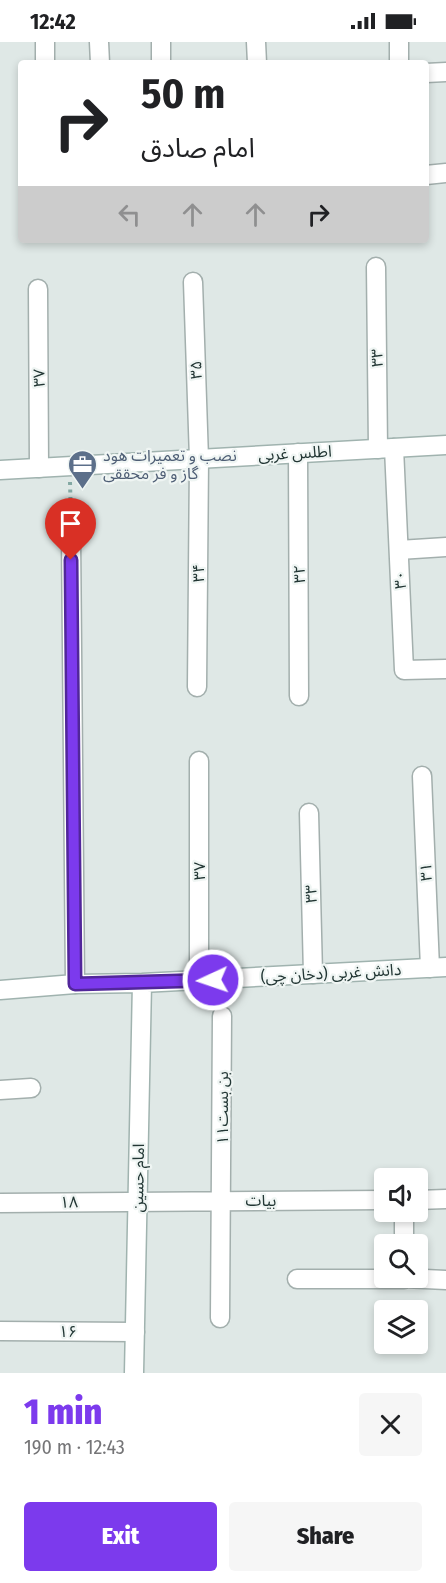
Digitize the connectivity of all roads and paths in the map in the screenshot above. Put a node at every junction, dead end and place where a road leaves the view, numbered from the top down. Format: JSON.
{"nodes":[{"id":1,"x":45,"y":42,"type":"edge"},
{"id":2,"x":99,"y":42,"type":"edge"},
{"id":3,"x":161,"y":42,"type":"edge"},
{"id":4,"x":256,"y":42,"type":"edge"},
{"id":5,"x":399,"y":42,"type":"edge"},
{"id":6,"x":45,"y":60,"type":"edge"},
{"id":7,"x":100,"y":60,"type":"edge"},
{"id":8,"x":161,"y":60,"type":"edge"},
{"id":9,"x":256,"y":60,"type":"edge"},
{"id":10,"x":399,"y":60,"type":"edge"},
{"id":11,"x":446,"y":72,"type":"edge"},
{"id":12,"x":429,"y":73,"type":"edge"},
{"id":13,"x":446,"y":173,"type":"edge"},
{"id":14,"x":429,"y":175,"type":"edge"},
{"id":15,"x":376,"y":267,"type":"dead end"},
{"id":16,"x":193,"y":282,"type":"dead end"},
{"id":17,"x":38,"y":289,"type":"dead end"},
{"id":18,"x":446,"y":445,"type":"edge"},
{"id":19,"x":386,"y":448,"type":"junction"},
{"id":20,"x":298,"y":453,"type":"junction"},
{"id":21,"x":199,"y":459,"type":"junction"},
{"id":22,"x":70,"y":466,"type":"junction"},
{"id":23,"x":39,"y":468,"type":"junction"},
{"id":24,"x":0,"y":470,"type":"edge"},
{"id":25,"x":71,"y":536,"type":"joint"},
{"id":26,"x":446,"y":547,"type":"edge"},
{"id":27,"x":399,"y":550,"type":"junction"},
{"id":28,"x":446,"y":669,"type":"edge"},
{"id":29,"x":198,"y":687,"type":"dead end"},
{"id":30,"x":299,"y":696,"type":"dead end"},
{"id":31,"x":199,"y":761,"type":"dead end"},
{"id":32,"x":422,"y":776,"type":"dead end"},
{"id":33,"x":309,"y":813,"type":"dead end"},
{"id":34,"x":438,"y":968,"type":"edge"},
{"id":35,"x":313,"y":975,"type":"junction"},
{"id":36,"x":199,"y":981,"type":"junction"},
{"id":37,"x":75,"y":984,"type":"junction"},
{"id":38,"x":142,"y":984,"type":"junction"},
{"id":39,"x":0,"y":990,"type":"edge"},
{"id":40,"x":222,"y":1016,"type":"dead end"},
{"id":41,"x":31,"y":1088,"type":"dead end"},
{"id":42,"x":0,"y":1090,"type":"edge"},
{"id":43,"x":446,"y":1199,"type":"edge"},
{"id":44,"x":374,"y":1200,"type":"edge"},
{"id":45,"x":428,"y":1200,"type":"edge"},
{"id":46,"x":138,"y":1201,"type":"junction"},
{"id":47,"x":222,"y":1201,"type":"junction"},
{"id":48,"x":0,"y":1203,"type":"edge"},
{"id":49,"x":297,"y":1279,"type":"dead end"},
{"id":50,"x":374,"y":1279,"type":"edge"},
{"id":51,"x":428,"y":1280,"type":"edge"},
{"id":52,"x":446,"y":1280,"type":"edge"},
{"id":53,"x":220,"y":1318,"type":"dead end"},
{"id":54,"x":0,"y":1331,"type":"edge"},
{"id":55,"x":135,"y":1332,"type":"junction"},
{"id":56,"x":134,"y":1373,"type":"edge"}],
"edges":[{"from":1,"to":6,"type":"street"},
{"from":2,"to":7,"type":"street"},
{"from":3,"to":8,"type":"street"},
{"from":4,"to":9,"type":"street"},
{"from":5,"to":10,"type":"street"},
{"from":11,"to":12,"type":"street"},
{"from":13,"to":14,"type":"street"},
{"from":15,"to":19,"type":"street","name":"۳۳"},
{"from":16,"to":21,"type":"street","name":"۳۵"},
{"from":17,"to":23,"type":"street","name":"۳۷"},
{"from":18,"to":19,"type":"street","name":"اطلس غربی"},
{"from":19,"to":20,"type":"street","name":"اطلس غربی"},
{"from":19,"to":27,"type":"street","name":"۳۰"},
{"from":20,"to":21,"type":"street","name":"اطلس غربی"},
{"from":20,"to":30,"type":"street","name":"۳۲"},
{"from":21,"to":22,"type":"street","name":"اطلس غربی"},
{"from":21,"to":29,"type":"street","name":"۳۴"},
{"from":22,"to":23,"type":"street","name":"اطلس غربی"},
{"from":22,"to":25,"type":"path"},
{"from":23,"to":24,"type":"street","name":"اطلس غربی"},
{"from":25,"to":37,"type":"street"},
{"from":26,"to":27,"type":"street"},
{"from":27,"to":28,"type":"street","name":"۳۰"},
{"from":31,"to":36,"type":"street","name":"۳۷"},
{"from":32,"to":34,"type":"street","name":"۳۱"},
{"from":33,"to":35,"type":"street","name":"۳۳"},
{"from":34,"to":35,"type":"street","name":"دانش غربی (دخان چی)"},
{"from":35,"to":36,"type":"street","name":"دانش غربی (دخان چی)"},
{"from":36,"to":38,"type":"street","name":"دانش غربی (دخان چی)"},
{"from":37,"to":38,"type":"street","name":"دانش غربی (دخان چی)"},
{"from":37,"to":39,"type":"street","name":"دانش غربی (دخان چی)"},
{"from":38,"to":46,"type":"street","name":"امام حسین"},
{"from":40,"to":47,"type":"street","name":"بن بست۱۱"},
{"from":41,"to":42,"type":"street"},
{"from":43,"to":45,"type":"street"},
{"from":44,"to":47,"type":"street","name":"بیات"},
{"from":46,"to":47,"type":"street","name":"بیات"},
{"from":46,"to":48,"type":"street","name":"۱۸"},
{"from":46,"to":55,"type":"street","name":"امام حسین"},
{"from":47,"to":53,"type":"street","name":"بن بست۱۱"},
{"from":49,"to":50,"type":"street"},
{"from":51,"to":52,"type":"street"},
{"from":54,"to":55,"type":"street","name":"۱۶"},
{"from":55,"to":56,"type":"street","name":"امام حسین"}]}
